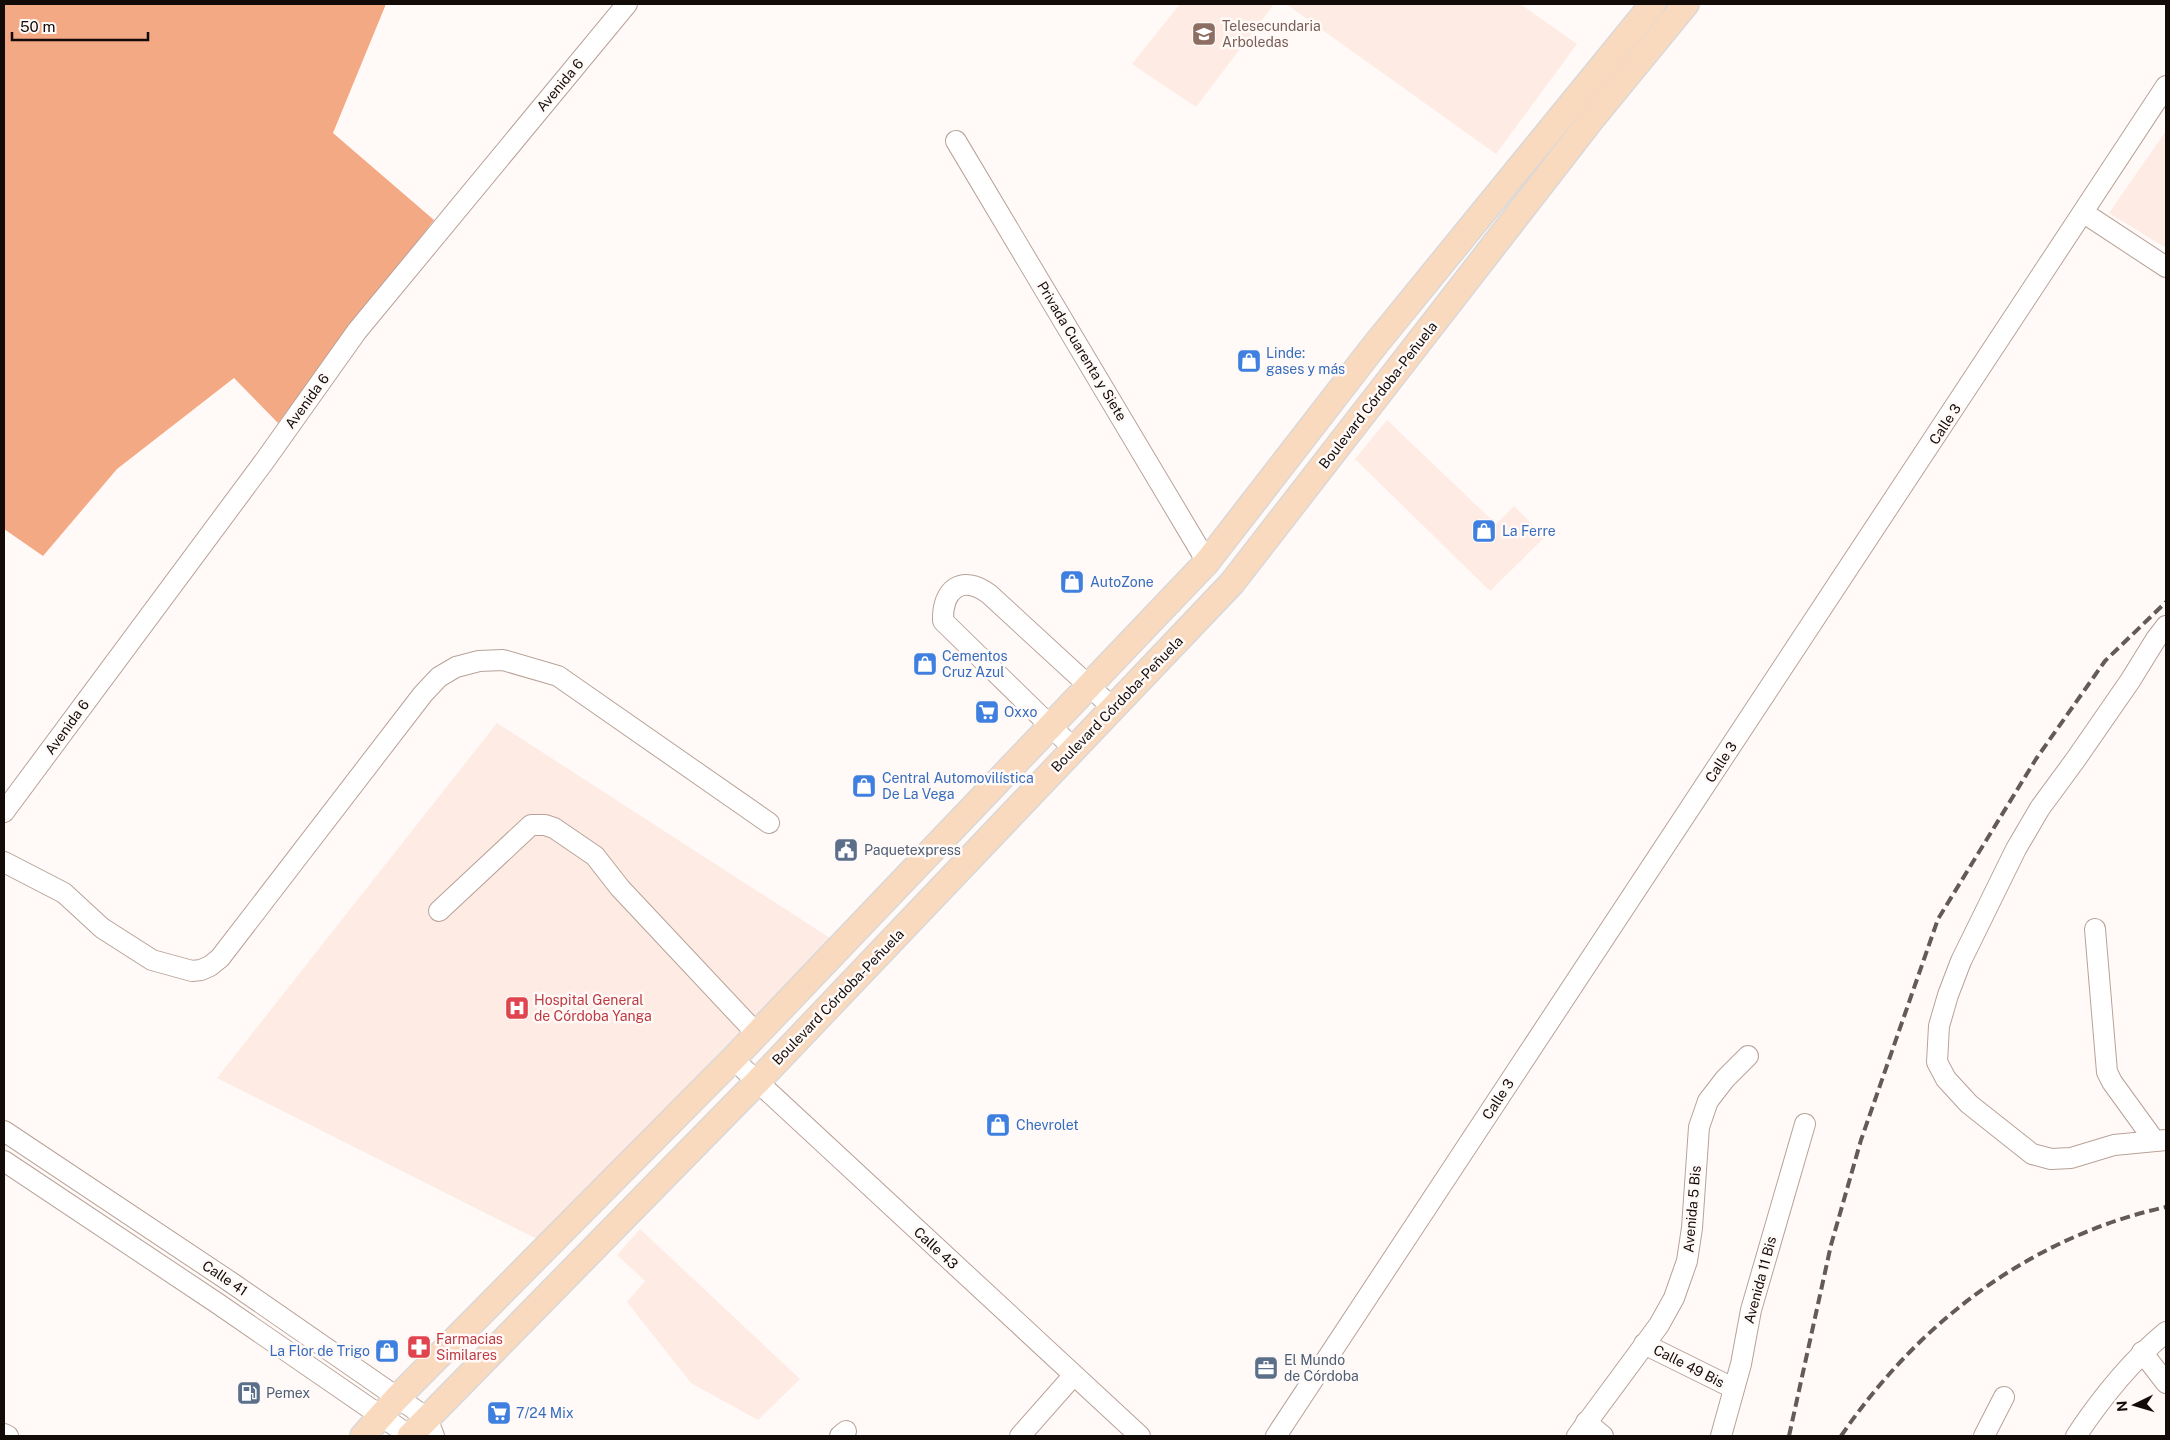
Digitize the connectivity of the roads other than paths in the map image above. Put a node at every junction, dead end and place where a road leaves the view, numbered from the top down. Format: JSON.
{"nodes":[{"id":1,"x":627,"y":4,"type":"edge"},
{"id":2,"x":1653,"y":4,"type":"edge"},
{"id":3,"x":1686,"y":4,"type":"edge"},
{"id":4,"x":2166,"y":86,"type":"edge"},
{"id":5,"x":956,"y":141,"type":"dead end"},
{"id":6,"x":2084,"y":213,"type":"junction"},
{"id":7,"x":2166,"y":268,"type":"edge"},
{"id":8,"x":1207,"y":562,"type":"junction"},
{"id":9,"x":1232,"y":583,"type":"junction"},
{"id":10,"x":2166,"y":626,"type":"edge"},
{"id":11,"x":1089,"y":686,"type":"junction"},
{"id":12,"x":1113,"y":708,"type":"junction"},
{"id":13,"x":1050,"y":726,"type":"junction"},
{"id":14,"x":1074,"y":749,"type":"junction"},
{"id":15,"x":4,"y":812,"type":"edge"},
{"id":16,"x":769,"y":823,"type":"dead end"},
{"id":17,"x":4,"y":862,"type":"edge"},
{"id":18,"x":438,"y":911,"type":"dead end"},
{"id":19,"x":2096,"y":929,"type":"dead end"},
{"id":20,"x":757,"y":1034,"type":"junction"},
{"id":21,"x":1748,"y":1056,"type":"dead end"},
{"id":22,"x":733,"y":1059,"type":"junction"},
{"id":23,"x":758,"y":1081,"type":"junction"},
{"id":24,"x":1804,"y":1124,"type":"dead end"},
{"id":25,"x":4,"y":1131,"type":"edge"},
{"id":26,"x":2160,"y":1140,"type":"edge"},
{"id":27,"x":26,"y":1145,"type":"junction"},
{"id":28,"x":7,"y":1164,"type":"edge"},
{"id":29,"x":232,"y":1283,"type":"junction"},
{"id":30,"x":217,"y":1302,"type":"junction"},
{"id":31,"x":2166,"y":1332,"type":"edge"},
{"id":32,"x":1644,"y":1344,"type":"junction"},
{"id":33,"x":2142,"y":1352,"type":"junction"},
{"id":34,"x":1073,"y":1376,"type":"junction"},
{"id":35,"x":2166,"y":1383,"type":"edge"},
{"id":36,"x":1733,"y":1388,"type":"junction"},
{"id":37,"x":2004,"y":1397,"type":"dead end"},
{"id":38,"x":397,"y":1398,"type":"junction"},
{"id":39,"x":381,"y":1417,"type":"junction"},
{"id":40,"x":431,"y":1427,"type":"edge"},
{"id":41,"x":1582,"y":1429,"type":"edge"},
{"id":42,"x":4,"y":1434,"type":"edge"},
{"id":43,"x":8,"y":1436,"type":"edge"},
{"id":44,"x":363,"y":1436,"type":"edge"},
{"id":45,"x":410,"y":1436,"type":"edge"},
{"id":46,"x":1020,"y":1436,"type":"edge"},
{"id":47,"x":1140,"y":1436,"type":"edge"},
{"id":48,"x":1276,"y":1436,"type":"edge"},
{"id":49,"x":1604,"y":1436,"type":"edge"},
{"id":50,"x":1720,"y":1436,"type":"edge"},
{"id":51,"x":1984,"y":1436,"type":"edge"},
{"id":52,"x":2076,"y":1436,"type":"edge"}],
"edges":[{"from":1,"to":15,"type":"street","name":"Avenida 6"},
{"from":2,"to":8,"type":"main road"},
{"from":3,"to":9,"type":"main road","name":"Boulevard Córdoba-Peñuela"},
{"from":4,"to":6,"type":"street","name":"Calle 3"},
{"from":5,"to":8,"type":"street","name":"Privada Cuarenta y Siete"},
{"from":6,"to":7,"type":"street"},
{"from":6,"to":48,"type":"street","name":"Calle 3"},
{"from":8,"to":9,"type":"main road"},
{"from":8,"to":11,"type":"main road"},
{"from":9,"to":12,"type":"main road","name":"Boulevard Córdoba-Peñuela"},
{"from":10,"to":26,"type":"street"},
{"from":11,"to":12,"type":"street"},
{"from":11,"to":13,"type":"main road"},
{"from":11,"to":13,"type":"street"},
{"from":12,"to":14,"type":"main road","name":"Boulevard Córdoba-Peñuela"},
{"from":13,"to":14,"type":"street"},
{"from":13,"to":20,"type":"main road"},
{"from":14,"to":23,"type":"main road","name":"Boulevard Córdoba-Peñuela"},
{"from":16,"to":17,"type":"street"},
{"from":18,"to":20,"type":"street"},
{"from":19,"to":26,"type":"street"},
{"from":20,"to":22,"type":"main road"},
{"from":21,"to":32,"type":"street","name":"Avenida 5 Bis"},
{"from":22,"to":23,"type":"street","name":"Calle 43"},
{"from":22,"to":38,"type":"main road"},
{"from":23,"to":34,"type":"street","name":"Calle 43"},
{"from":23,"to":40,"type":"main road","name":"Boulevard Córdoba-Peñuela"},
{"from":24,"to":36,"type":"street","name":"Avenida 11 Bis"},
{"from":25,"to":27,"type":"street","name":"Calle 41"},
{"from":27,"to":28,"type":"street"},
{"from":27,"to":29,"type":"street","name":"Calle 41"},
{"from":28,"to":30,"type":"street","name":"Calle 41"},
{"from":29,"to":30,"type":"street"},
{"from":29,"to":38,"type":"street","name":"Calle 41"},
{"from":30,"to":39,"type":"street","name":"Calle 41"},
{"from":31,"to":33,"type":"street"},
{"from":32,"to":36,"type":"street","name":"Calle 49 Bis"},
{"from":32,"to":41,"type":"street","name":"Avenida 5 Bis"},
{"from":33,"to":35,"type":"street"},
{"from":33,"to":52,"type":"street"},
{"from":34,"to":46,"type":"street"},
{"from":34,"to":47,"type":"street","name":"Calle 43"},
{"from":36,"to":50,"type":"street","name":"Avenida 11 Bis"},
{"from":37,"to":51,"type":"street"},
{"from":38,"to":39,"type":"main road"},
{"from":38,"to":40,"type":"street","name":"Calle 41"},
{"from":39,"to":44,"type":"main road"},
{"from":39,"to":45,"type":"street","name":"Calle 41"},
{"from":40,"to":45,"type":"main road","name":"Boulevard Córdoba-Peñuela"},
{"from":41,"to":49,"type":"street"},
{"from":42,"to":43,"type":"street"}]}
